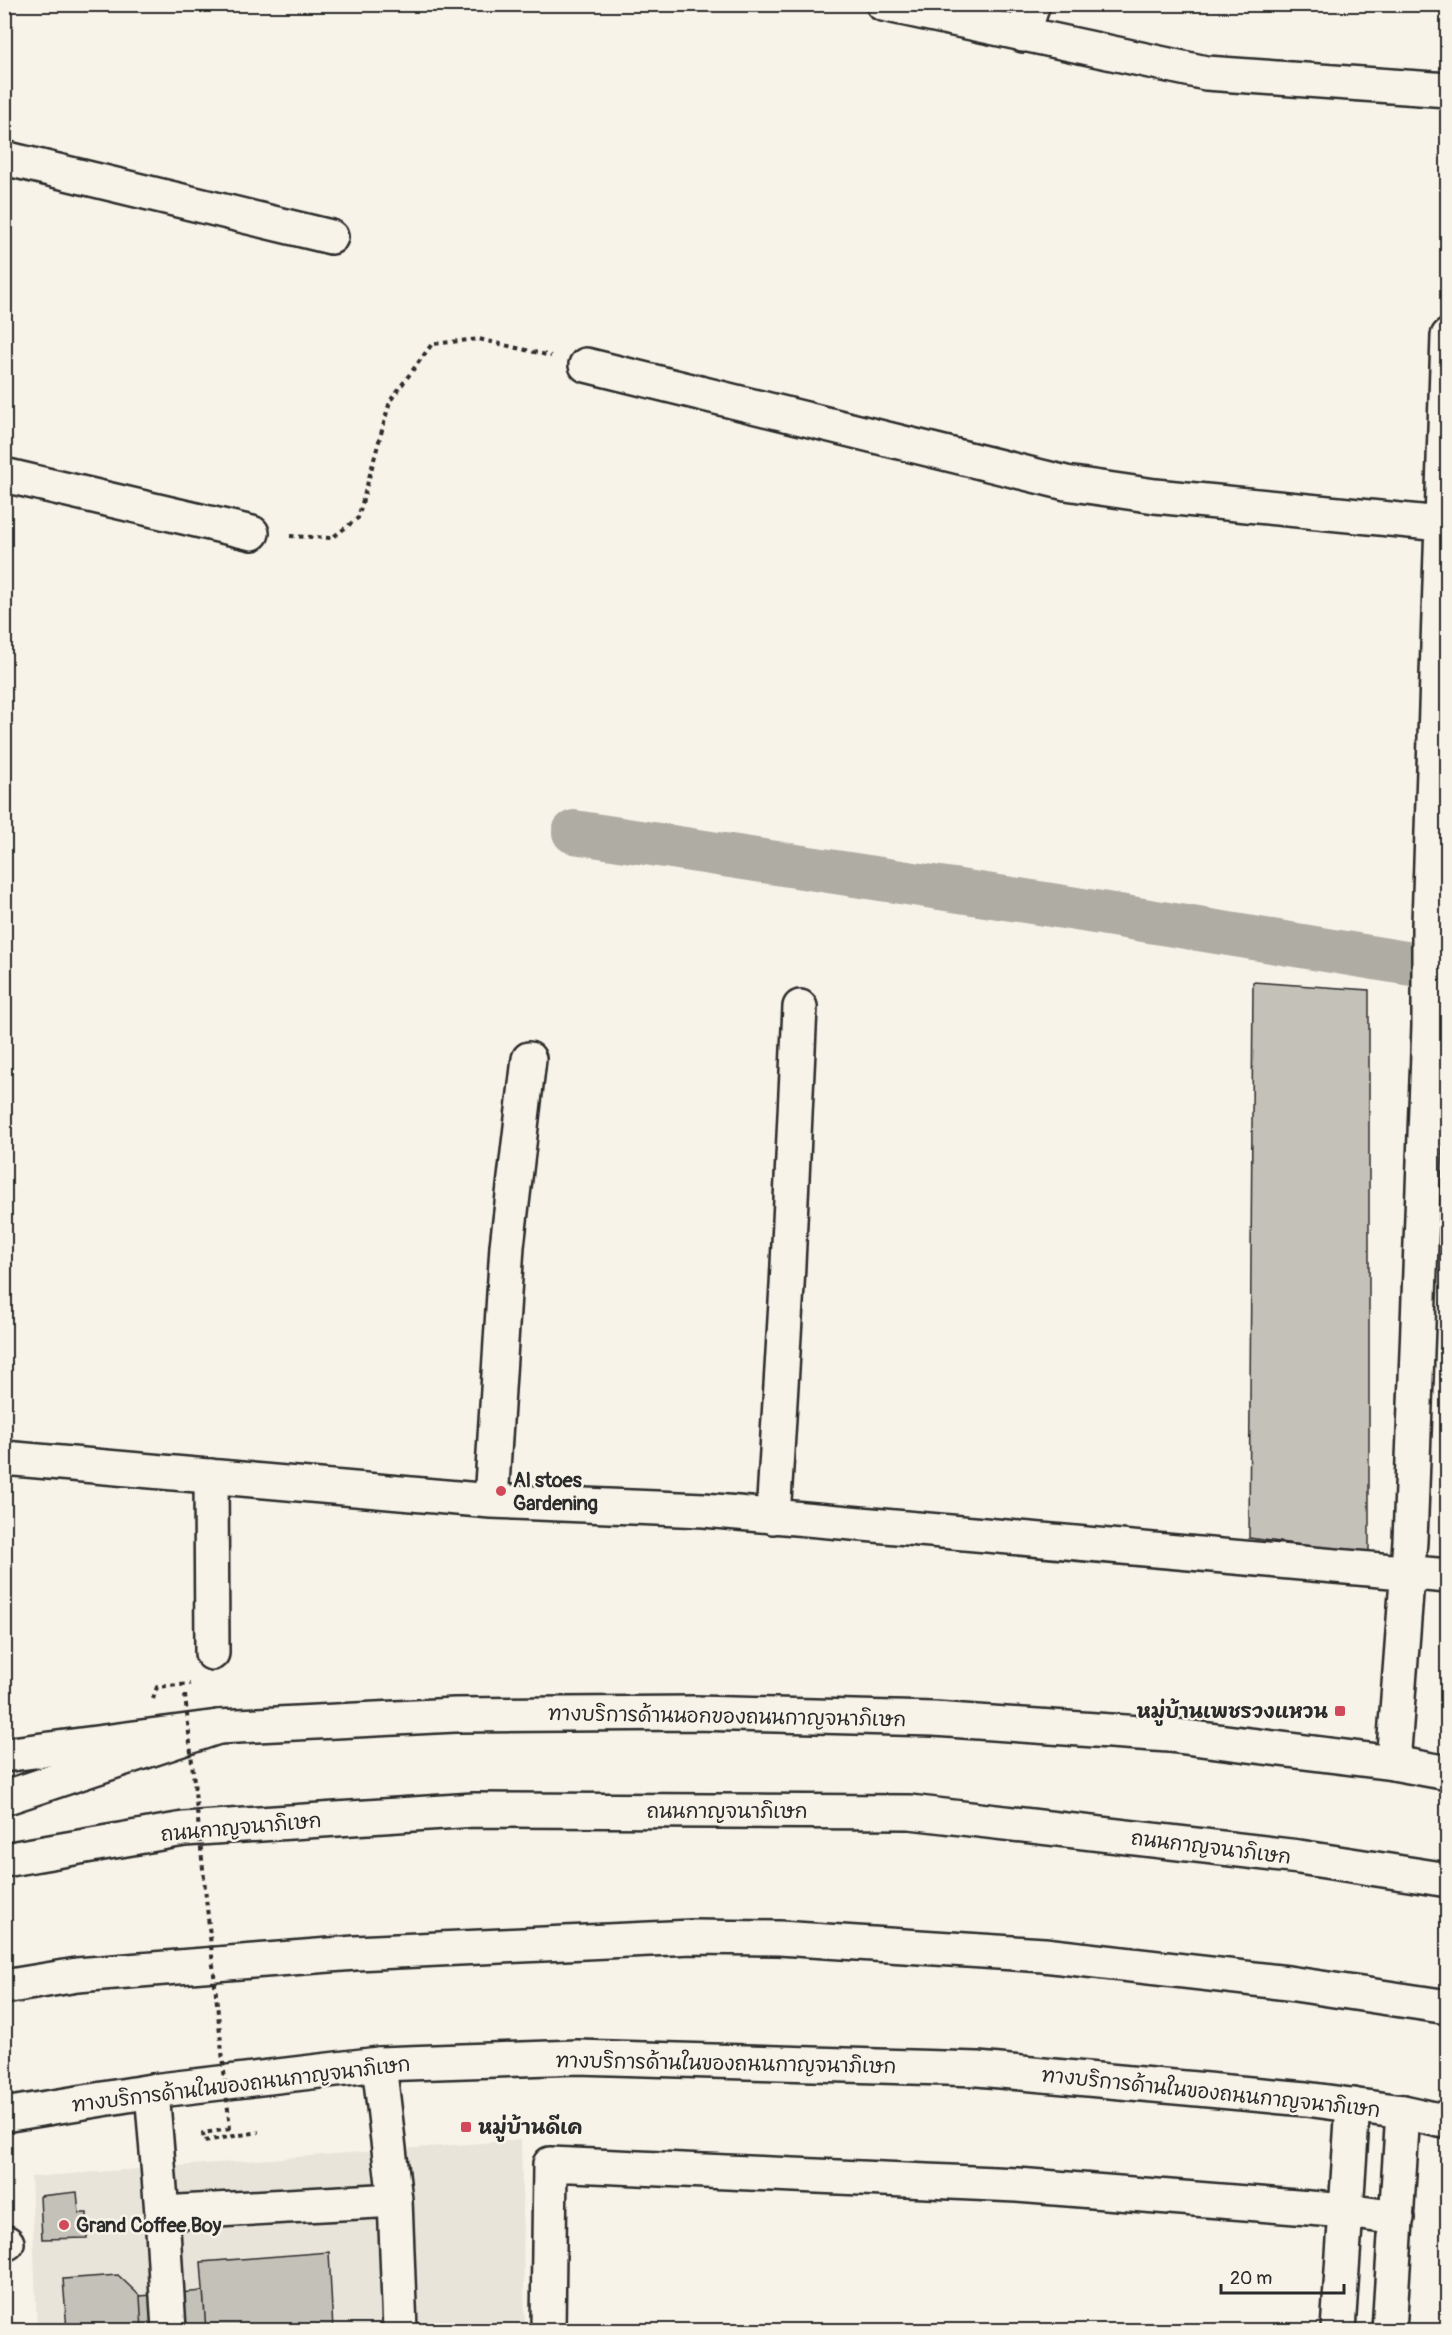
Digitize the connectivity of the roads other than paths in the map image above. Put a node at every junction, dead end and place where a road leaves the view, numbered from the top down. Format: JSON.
{"nodes":[{"id":1,"x":882,"y":4,"type":"edge"},
{"id":2,"x":1028,"y":20,"type":"edge"},
{"id":3,"x":1448,"y":90,"type":"edge"},
{"id":4,"x":4,"y":158,"type":"edge"},
{"id":5,"x":331,"y":237,"type":"dead end"},
{"id":6,"x":1448,"y":336,"type":"edge"},
{"id":7,"x":586,"y":365,"type":"road end"},
{"id":8,"x":4,"y":475,"type":"edge"},
{"id":9,"x":1445,"y":478,"type":"edge"},
{"id":10,"x":1441,"y":524,"type":"junction"},
{"id":11,"x":252,"y":533,"type":"road end"},
{"id":12,"x":800,"y":1007,"type":"dead end"},
{"id":13,"x":529,"y":1059,"type":"dead end"},
{"id":14,"x":4,"y":1458,"type":"edge"},
{"id":15,"x":211,"y":1476,"type":"junction"},
{"id":16,"x":491,"y":1502,"type":"junction"},
{"id":17,"x":772,"y":1516,"type":"junction"},
{"id":18,"x":1408,"y":1572,"type":"junction"},
{"id":19,"x":1448,"y":1576,"type":"edge"},
{"id":20,"x":212,"y":1653,"type":"dead end"},
{"id":21,"x":218,"y":1727,"type":"junction"},
{"id":22,"x":4,"y":1755,"type":"edge"},
{"id":23,"x":1393,"y":1763,"type":"junction"},
{"id":24,"x":1448,"y":1773,"type":"edge"},
{"id":25,"x":4,"y":1798,"type":"edge"},
{"id":26,"x":4,"y":1860,"type":"edge"},
{"id":27,"x":1448,"y":1880,"type":"edge"},
{"id":28,"x":77,"y":1975,"type":"junction"},
{"id":29,"x":4,"y":1987,"type":"edge"},
{"id":30,"x":4,"y":1998,"type":"edge"},
{"id":31,"x":1448,"y":2007,"type":"edge"},
{"id":32,"x":379,"y":2064,"type":"junction"},
{"id":33,"x":152,"y":2091,"type":"junction"},
{"id":34,"x":1353,"y":2106,"type":"junction"},
{"id":35,"x":1403,"y":2112,"type":"junction"},
{"id":36,"x":4,"y":2115,"type":"edge"},
{"id":37,"x":1448,"y":2122,"type":"edge"},
{"id":38,"x":395,"y":2200,"type":"junction"},
{"id":39,"x":1347,"y":2211,"type":"junction"},
{"id":40,"x":162,"y":2213,"type":"junction"},
{"id":41,"x":1398,"y":2218,"type":"junction"},
{"id":42,"x":169,"y":2331,"type":"edge"},
{"id":43,"x":400,"y":2331,"type":"edge"},
{"id":44,"x":548,"y":2331,"type":"edge"},
{"id":45,"x":1338,"y":2331,"type":"edge"},
{"id":46,"x":1389,"y":2331,"type":"edge"}],
"edges":[{"from":1,"to":2,"type":"main road"},
{"from":2,"to":3,"type":"main road"},
{"from":4,"to":5,"type":"main road"},
{"from":6,"to":9,"type":"main road"},
{"from":7,"to":10,"type":"main road"},
{"from":8,"to":11,"type":"main road"},
{"from":9,"to":10,"type":"main road"},
{"from":10,"to":18,"type":"main road"},
{"from":12,"to":17,"type":"main road"},
{"from":13,"to":16,"type":"main road"},
{"from":14,"to":15,"type":"main road"},
{"from":15,"to":16,"type":"main road"},
{"from":15,"to":20,"type":"main road"},
{"from":16,"to":17,"type":"main road"},
{"from":17,"to":18,"type":"main road"},
{"from":18,"to":19,"type":"main road"},
{"from":18,"to":23,"type":"main road"},
{"from":21,"to":22,"type":"main road","name":"ทางบริการด้านนอกของถนนกาญจนาภิเษก"},
{"from":21,"to":23,"type":"main road","name":"ทางบริการด้านนอกของถนนกาญจนาภิเษก"},
{"from":21,"to":25,"type":"main road"},
{"from":23,"to":24,"type":"main road","name":"ทางบริการด้านนอกของถนนกาญจนาภิเษก"},
{"from":26,"to":27,"type":"main road","name":"ถนนกาญจนาภิเษก"},
{"from":28,"to":29,"type":"main road"},
{"from":28,"to":30,"type":"main road"},
{"from":28,"to":31,"type":"main road"},
{"from":32,"to":33,"type":"main road","name":"ทางบริการด้านในของถนนกาญจนาภิเษก"},
{"from":32,"to":34,"type":"main road","name":"ทางบริการด้านในของถนนกาญจนาภิเษก"},
{"from":32,"to":38,"type":"main road"},
{"from":33,"to":36,"type":"main road","name":"ทางบริการด้านในของถนนกาญจนาภิเษก"},
{"from":33,"to":40,"type":"main road"},
{"from":34,"to":35,"type":"main road","name":"ทางบริการด้านในของถนนกาญจนาภิเษก"},
{"from":34,"to":39,"type":"main road"},
{"from":35,"to":37,"type":"main road","name":"ทางบริการด้านในของถนนกาญจนาภิเษก"},
{"from":35,"to":41,"type":"main road"},
{"from":38,"to":40,"type":"main road"},
{"from":38,"to":43,"type":"main road"},
{"from":39,"to":41,"type":"main road"},
{"from":39,"to":44,"type":"main road"},
{"from":39,"to":45,"type":"main road"},
{"from":40,"to":42,"type":"main road"},
{"from":41,"to":46,"type":"main road"}]}
